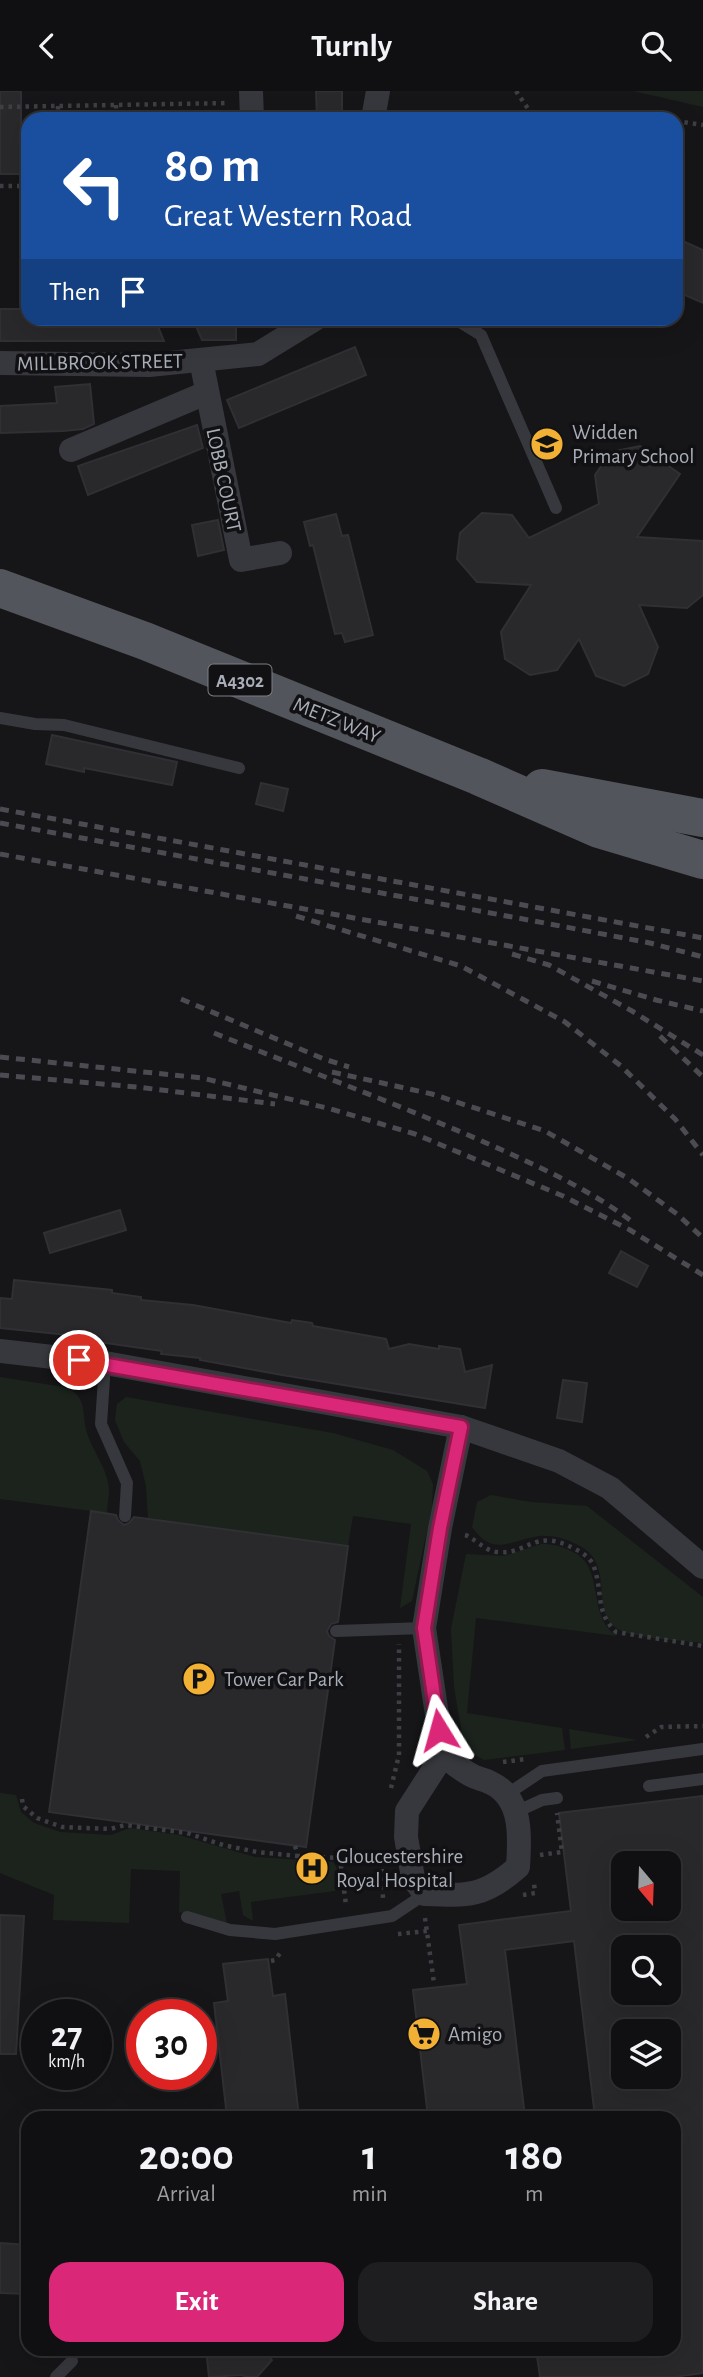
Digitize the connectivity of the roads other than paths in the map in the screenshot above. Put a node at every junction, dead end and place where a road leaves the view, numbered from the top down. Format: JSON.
{"nodes":[{"id":1,"x":378,"y":91,"type":"edge"},
{"id":2,"x":374,"y":112,"type":"edge"},
{"id":3,"x":304,"y":326,"type":"edge"},
{"id":4,"x":466,"y":326,"type":"edge"},
{"id":5,"x":201,"y":360,"type":"junction"},
{"id":6,"x":0,"y":363,"type":"edge"},
{"id":7,"x":206,"y":393,"type":"junction"},
{"id":8,"x":71,"y":450,"type":"dead end"},
{"id":9,"x":556,"y":508,"type":"dead end"},
{"id":10,"x":279,"y":553,"type":"dead end"},
{"id":11,"x":0,"y":587,"type":"edge"},
{"id":12,"x":0,"y":717,"type":"edge"},
{"id":13,"x":239,"y":768,"type":"dead end"},
{"id":14,"x":478,"y":776,"type":"junction"},
{"id":15,"x":703,"y":818,"type":"edge"},
{"id":16,"x":703,"y":860,"type":"edge"},
{"id":17,"x":0,"y":1351,"type":"edge"},
{"id":18,"x":105,"y":1363,"type":"junction"},
{"id":19,"x":461,"y":1427,"type":"junction"},
{"id":20,"x":125,"y":1516,"type":"dead end"},
{"id":21,"x":703,"y":1567,"type":"edge"},
{"id":22,"x":424,"y":1628,"type":"junction"},
{"id":23,"x":336,"y":1631,"type":"dead end"},
{"id":24,"x":703,"y":1749,"type":"edge"},
{"id":25,"x":443,"y":1755,"type":"junction"},
{"id":26,"x":703,"y":1779,"type":"edge"},
{"id":27,"x":649,"y":1786,"type":"dead end"},
{"id":28,"x":557,"y":1798,"type":"dead end"},
{"id":29,"x":511,"y":1803,"type":"junction"},
{"id":30,"x":425,"y":1894,"type":"junction"},
{"id":31,"x":187,"y":1917,"type":"dead end"},
{"id":32,"x":72,"y":2361,"type":"dead end"},
{"id":33,"x":56,"y":2377,"type":"edge"}],
"edges":[{"from":1,"to":2,"type":"street"},
{"from":3,"to":5,"type":"street","name":"MILLBROOK STREET"},
{"from":4,"to":9,"type":"lane"},
{"from":5,"to":6,"type":"street","name":"MILLBROOK STREET"},
{"from":5,"to":7,"type":"street","name":"LOBB COURT"},
{"from":7,"to":8,"type":"street","name":"MILLBROOK STREET"},
{"from":7,"to":10,"type":"street","name":"LOBB COURT"},
{"from":11,"to":14,"type":"main road","name":"METZ WAY","number":"A4302"},
{"from":12,"to":13,"type":"lane"},
{"from":14,"to":15,"type":"main road","name":"METZ WAY","number":"A4302"},
{"from":14,"to":16,"type":"main road","name":"METZ WAY","number":"A4302"},
{"from":17,"to":18,"type":"street"},
{"from":18,"to":19,"type":"street"},
{"from":18,"to":20,"type":"lane"},
{"from":19,"to":21,"type":"street"},
{"from":19,"to":22,"type":"street"},
{"from":22,"to":23,"type":"lane"},
{"from":22,"to":25,"type":"street"},
{"from":24,"to":29,"type":"lane"},
{"from":25,"to":29,"type":"street"},
{"from":25,"to":30,"type":"street"},
{"from":26,"to":27,"type":"lane"},
{"from":28,"to":29,"type":"lane"},
{"from":29,"to":30,"type":"street"},
{"from":30,"to":31,"type":"lane"},
{"from":32,"to":33,"type":"lane"}]}
